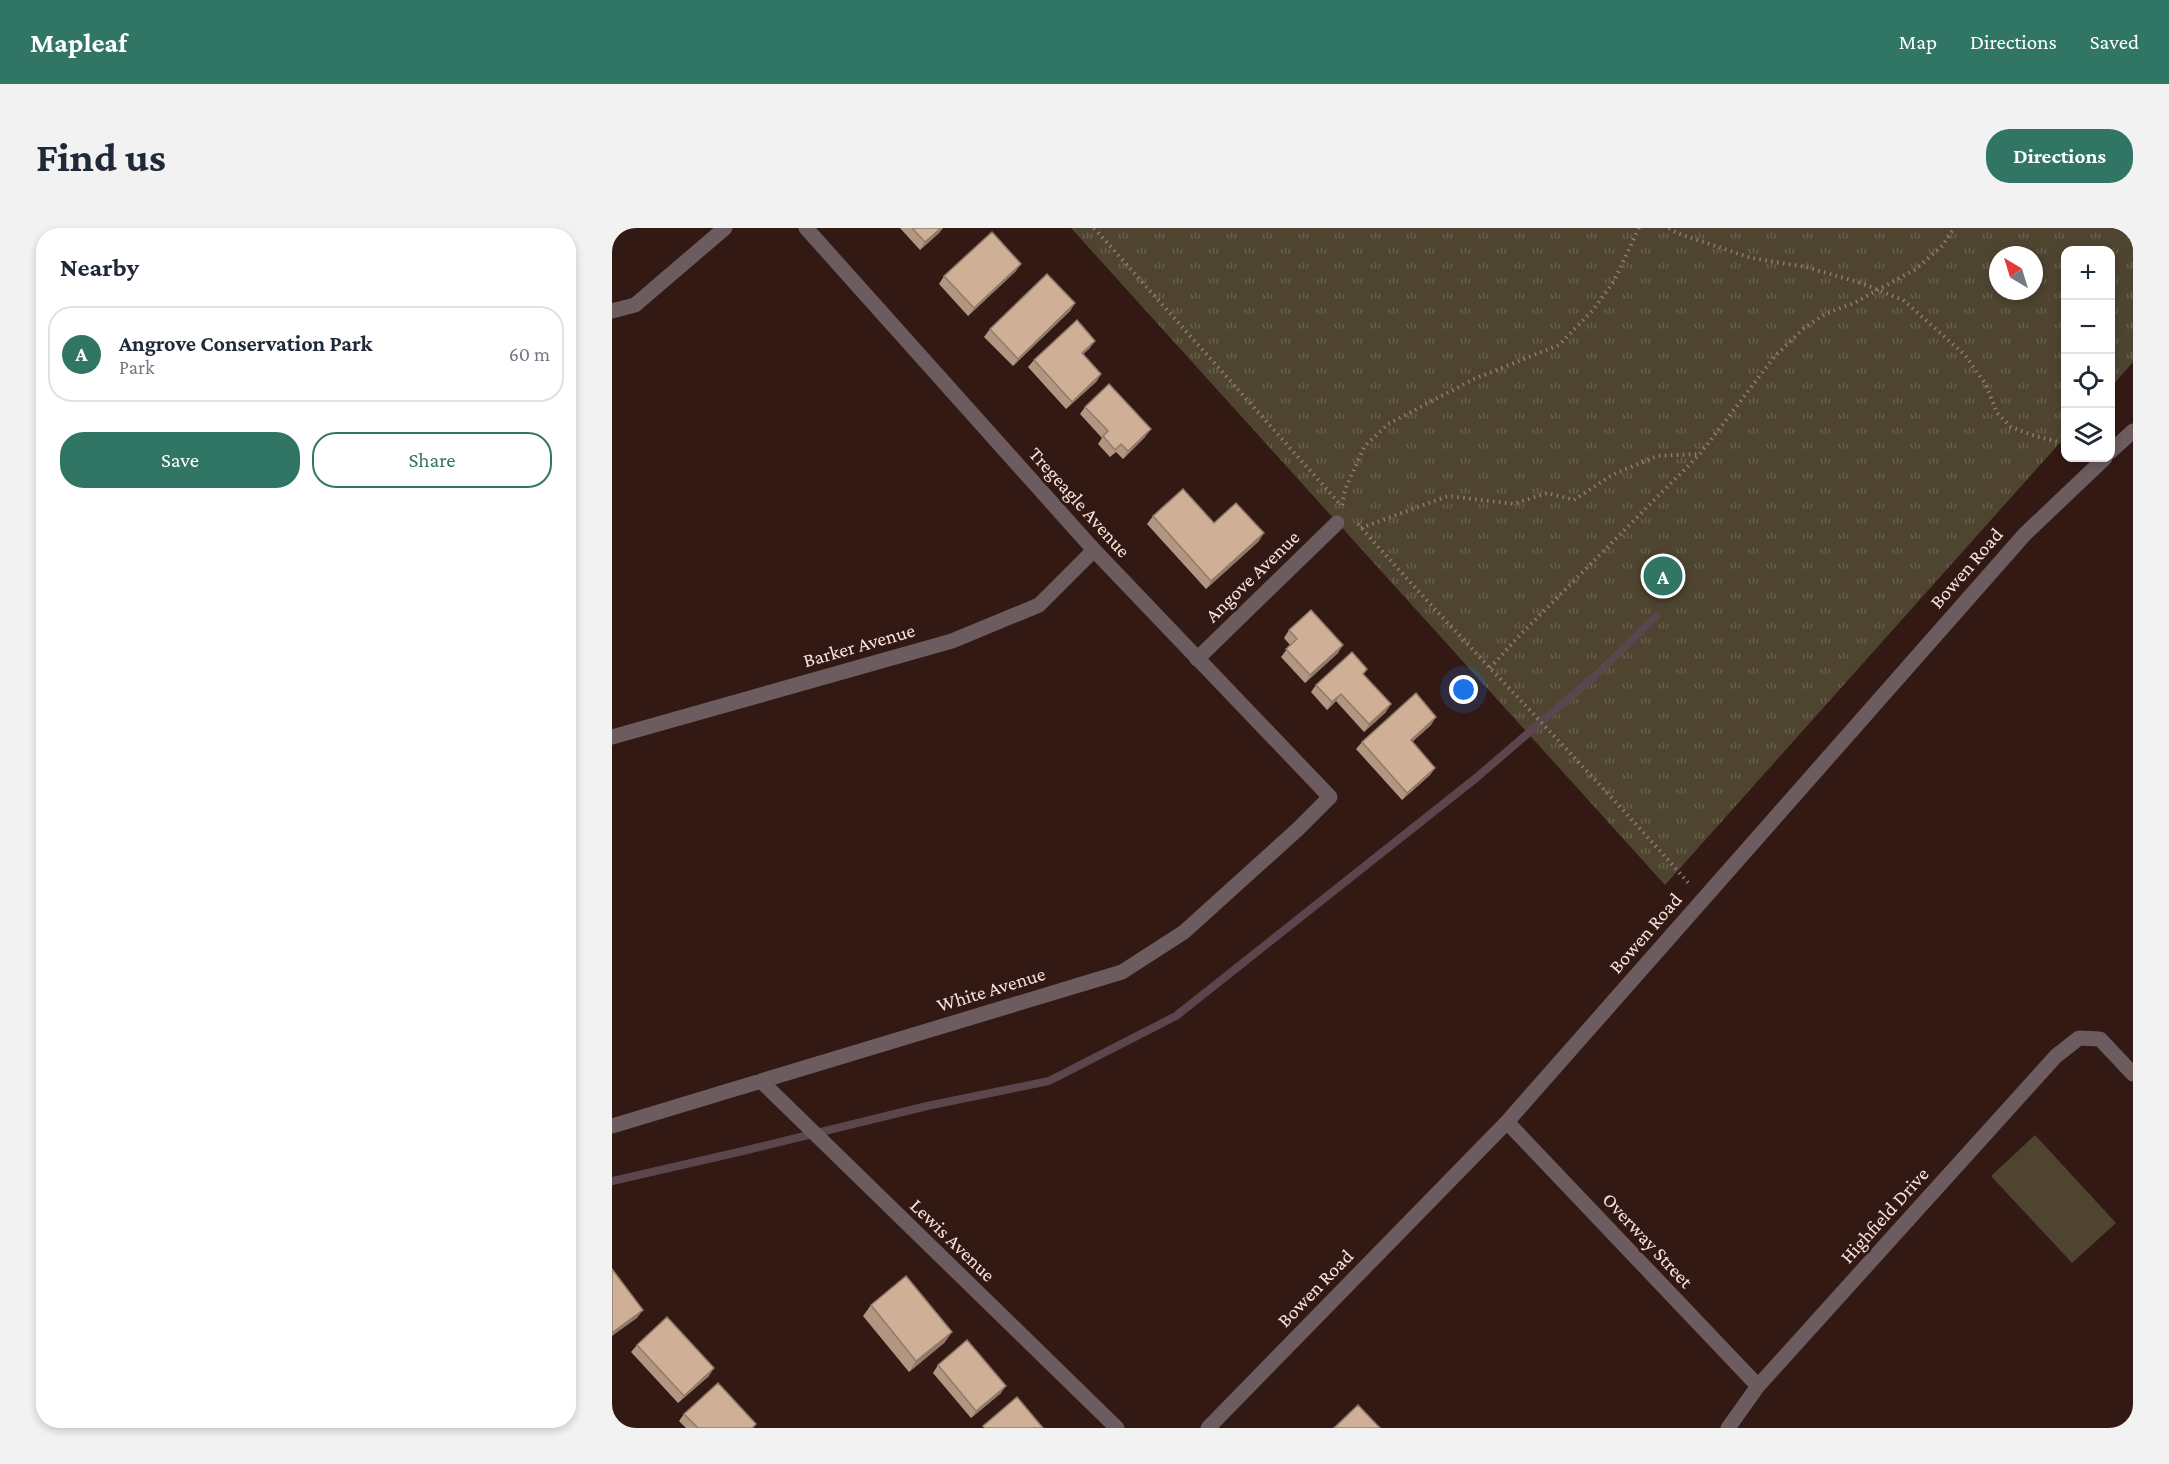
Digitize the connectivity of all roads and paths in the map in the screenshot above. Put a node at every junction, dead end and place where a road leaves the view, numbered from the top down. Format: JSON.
{"nodes":[{"id":1,"x":726,"y":228,"type":"edge"},
{"id":2,"x":806,"y":228,"type":"edge"},
{"id":3,"x":1094,"y":228,"type":"edge"},
{"id":4,"x":1639,"y":228,"type":"edge"},
{"id":5,"x":1669,"y":228,"type":"edge"},
{"id":6,"x":1954,"y":228,"type":"edge"},
{"id":7,"x":1879,"y":290,"type":"junction"},
{"id":8,"x":612,"y":311,"type":"edge"},
{"id":9,"x":2133,"y":431,"type":"edge"},
{"id":10,"x":2061,"y":443,"type":"edge"},
{"id":11,"x":2115,"y":447,"type":"edge"},
{"id":12,"x":1700,"y":454,"type":"junction"},
{"id":13,"x":2101,"y":462,"type":"edge"},
{"id":14,"x":1342,"y":506,"type":"junction"},
{"id":15,"x":1343,"y":518,"type":"junction"},
{"id":16,"x":1354,"y":520,"type":"dead end"},
{"id":17,"x":1361,"y":528,"type":"junction"},
{"id":18,"x":1094,"y":550,"type":"junction"},
{"id":19,"x":1197,"y":658,"type":"junction"},
{"id":20,"x":1490,"y":668,"type":"junction"},
{"id":21,"x":612,"y":737,"type":"edge"},
{"id":22,"x":1330,"y":797,"type":"joint"},
{"id":23,"x":1703,"y":899,"type":"junction"},
{"id":24,"x":2133,"y":1074,"type":"edge"},
{"id":25,"x":761,"y":1081,"type":"junction"},
{"id":26,"x":1507,"y":1122,"type":"junction"},
{"id":27,"x":612,"y":1126,"type":"edge"},
{"id":28,"x":1758,"y":1386,"type":"junction"},
{"id":29,"x":1117,"y":1428,"type":"edge"},
{"id":30,"x":1208,"y":1428,"type":"edge"},
{"id":31,"x":1728,"y":1428,"type":"edge"}],
"edges":[{"from":1,"to":8,"type":"street"},
{"from":2,"to":18,"type":"street","name":"Tregeagle Avenue"},
{"from":3,"to":14,"type":"path"},
{"from":4,"to":14,"type":"path"},
{"from":5,"to":7,"type":"path"},
{"from":6,"to":7,"type":"path"},
{"from":7,"to":10,"type":"path"},
{"from":7,"to":12,"type":"path"},
{"from":9,"to":11,"type":"street"},
{"from":12,"to":17,"type":"path"},
{"from":12,"to":20,"type":"path"},
{"from":13,"to":23,"type":"street","name":"Bowen Road"},
{"from":14,"to":15,"type":"path"},
{"from":14,"to":15,"type":"path"},
{"from":15,"to":19,"type":"street","name":"Angove Avenue"},
{"from":16,"to":17,"type":"path"},
{"from":17,"to":20,"type":"path"},
{"from":18,"to":19,"type":"street","name":"Tregeagle Avenue"},
{"from":18,"to":21,"type":"street","name":"Barker Avenue"},
{"from":19,"to":22,"type":"street","name":"Tregeagle Avenue"},
{"from":20,"to":23,"type":"path"},
{"from":22,"to":25,"type":"street","name":"White Avenue"},
{"from":23,"to":26,"type":"street","name":"Bowen Road"},
{"from":24,"to":28,"type":"street","name":"Highfield Drive"},
{"from":25,"to":27,"type":"street","name":"White Avenue"},
{"from":25,"to":29,"type":"street","name":"Lewis Avenue"},
{"from":26,"to":28,"type":"street","name":"Overway Street"},
{"from":26,"to":30,"type":"street","name":"Bowen Road"},
{"from":28,"to":31,"type":"street","name":"Highfield Drive"}]}
